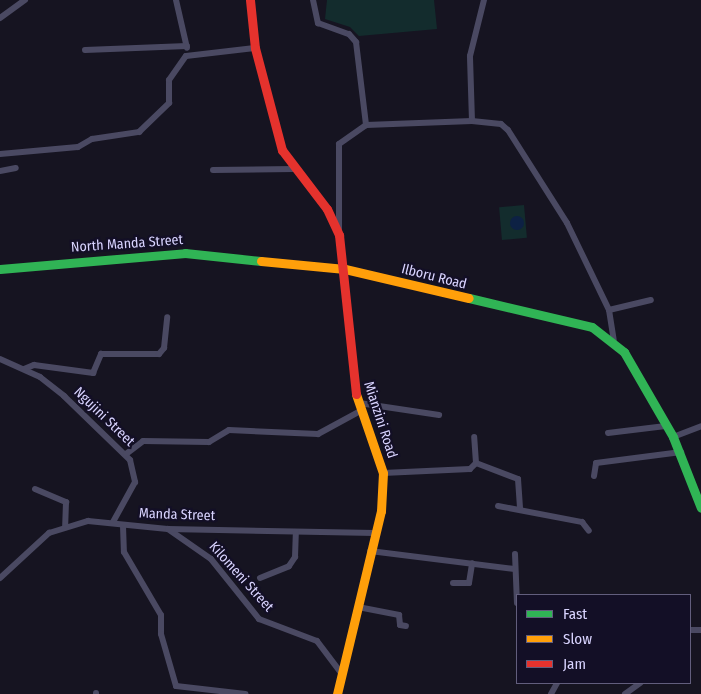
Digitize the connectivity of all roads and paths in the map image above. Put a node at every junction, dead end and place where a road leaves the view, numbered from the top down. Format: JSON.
{"nodes":[{"id":1,"x":25,"y":0,"type":"edge"},
{"id":2,"x":176,"y":0,"type":"edge"},
{"id":3,"x":250,"y":0,"type":"edge"},
{"id":4,"x":313,"y":0,"type":"edge"},
{"id":5,"x":484,"y":0,"type":"edge"},
{"id":6,"x":0,"y":18,"type":"edge"},
{"id":7,"x":187,"y":46,"type":"junction"},
{"id":8,"x":255,"y":48,"type":"junction"},
{"id":9,"x":85,"y":50,"type":"dead end"},
{"id":10,"x":189,"y":54,"type":"junction"},
{"id":11,"x":472,"y":121,"type":"junction"},
{"id":12,"x":366,"y":125,"type":"junction"},
{"id":13,"x":0,"y":154,"type":"edge"},
{"id":14,"x":16,"y":168,"type":"dead end"},
{"id":15,"x":294,"y":169,"type":"junction"},
{"id":16,"x":213,"y":170,"type":"dead end"},
{"id":17,"x":0,"y":171,"type":"edge"},
{"id":18,"x":339,"y":236,"type":"junction"},
{"id":19,"x":0,"y":269,"type":"edge"},
{"id":20,"x":345,"y":270,"type":"junction"},
{"id":21,"x":651,"y":300,"type":"dead end"},
{"id":22,"x":609,"y":310,"type":"junction"},
{"id":23,"x":167,"y":317,"type":"dead end"},
{"id":24,"x":614,"y":340,"type":"junction"},
{"id":25,"x":0,"y":358,"type":"edge"},
{"id":26,"x":24,"y":369,"type":"junction"},
{"id":27,"x":360,"y":406,"type":"junction"},
{"id":28,"x":439,"y":415,"type":"dead end"},
{"id":29,"x":666,"y":426,"type":"junction"},
{"id":30,"x":701,"y":426,"type":"edge"},
{"id":31,"x":608,"y":433,"type":"dead end"},
{"id":32,"x":474,"y":437,"type":"dead end"},
{"id":33,"x":673,"y":437,"type":"junction"},
{"id":34,"x":681,"y":452,"type":"junction"},
{"id":35,"x":126,"y":454,"type":"junction"},
{"id":36,"x":476,"y":463,"type":"junction"},
{"id":37,"x":382,"y":473,"type":"junction"},
{"id":38,"x":594,"y":476,"type":"dead end"},
{"id":39,"x":35,"y":489,"type":"dead end"},
{"id":40,"x":498,"y":506,"type":"dead end"},
{"id":41,"x":701,"y":508,"type":"edge"},
{"id":42,"x":520,"y":509,"type":"junction"},
{"id":43,"x":113,"y":522,"type":"junction"},
{"id":44,"x":65,"y":526,"type":"junction"},
{"id":45,"x":123,"y":526,"type":"junction"},
{"id":46,"x":168,"y":529,"type":"junction"},
{"id":47,"x":589,"y":531,"type":"dead end"},
{"id":48,"x":296,"y":532,"type":"junction"},
{"id":49,"x":374,"y":533,"type":"junction"},
{"id":50,"x":370,"y":551,"type":"junction"},
{"id":51,"x":515,"y":554,"type":"dead end"},
{"id":52,"x":472,"y":563,"type":"junction"},
{"id":53,"x":514,"y":569,"type":"junction"},
{"id":54,"x":0,"y":578,"type":"edge"},
{"id":55,"x":260,"y":578,"type":"dead end"},
{"id":56,"x":453,"y":583,"type":"dead end"},
{"id":57,"x":516,"y":594,"type":"edge"},
{"id":58,"x":358,"y":607,"type":"junction"},
{"id":59,"x":406,"y":626,"type":"dead end"},
{"id":60,"x":340,"y":672,"type":"junction"},
{"id":61,"x":639,"y":684,"type":"edge"},
{"id":62,"x":246,"y":694,"type":"edge"},
{"id":63,"x":337,"y":694,"type":"edge"},
{"id":64,"x":625,"y":694,"type":"edge"}],
"edges":[{"from":1,"to":6,"type":"street"},
{"from":2,"to":7,"type":"street"},
{"from":3,"to":8,"type":"street"},
{"from":4,"to":12,"type":"street"},
{"from":5,"to":11,"type":"street"},
{"from":7,"to":9,"type":"street"},
{"from":7,"to":10,"type":"street"},
{"from":8,"to":10,"type":"street"},
{"from":8,"to":15,"type":"street"},
{"from":10,"to":13,"type":"street"},
{"from":11,"to":12,"type":"street"},
{"from":11,"to":22,"type":"street"},
{"from":12,"to":18,"type":"street"},
{"from":14,"to":17,"type":"street"},
{"from":15,"to":16,"type":"street"},
{"from":15,"to":18,"type":"street"},
{"from":18,"to":20,"type":"street"},
{"from":19,"to":20,"type":"street","name":"North Manda Street"},
{"from":20,"to":24,"type":"street","name":"Ilboru Road"},
{"from":20,"to":27,"type":"street","name":"Mianzini Road"},
{"from":21,"to":22,"type":"street"},
{"from":22,"to":24,"type":"street"},
{"from":23,"to":26,"type":"street"},
{"from":24,"to":29,"type":"street"},
{"from":25,"to":26,"type":"street","name":"Ngujini Street"},
{"from":26,"to":35,"type":"street","name":"Ngujini Street"},
{"from":27,"to":28,"type":"street"},
{"from":27,"to":35,"type":"street"},
{"from":27,"to":37,"type":"street","name":"Mianzini Road"},
{"from":29,"to":31,"type":"street"},
{"from":29,"to":33,"type":"street"},
{"from":30,"to":33,"type":"street"},
{"from":32,"to":36,"type":"street"},
{"from":33,"to":34,"type":"street"},
{"from":34,"to":38,"type":"street"},
{"from":34,"to":41,"type":"street"},
{"from":35,"to":43,"type":"street","name":"Ngujini Street"},
{"from":36,"to":37,"type":"street"},
{"from":36,"to":42,"type":"street"},
{"from":37,"to":49,"type":"street","name":"Mianzini Road"},
{"from":39,"to":44,"type":"street"},
{"from":40,"to":42,"type":"street"},
{"from":42,"to":47,"type":"street"},
{"from":43,"to":44,"type":"street","name":"Manda Street"},
{"from":43,"to":45,"type":"street","name":"Manda Street"},
{"from":44,"to":54,"type":"street","name":"Manda Street"},
{"from":45,"to":46,"type":"street","name":"Manda Street"},
{"from":45,"to":62,"type":"street"},
{"from":46,"to":48,"type":"street","name":"Manda Street"},
{"from":46,"to":60,"type":"street","name":"Kilomeni Street"},
{"from":48,"to":49,"type":"street","name":"Manda Street"},
{"from":48,"to":55,"type":"street"},
{"from":49,"to":50,"type":"street","name":"Mianzini Road"},
{"from":50,"to":52,"type":"street"},
{"from":50,"to":58,"type":"street","name":"Mianzini Road"},
{"from":51,"to":53,"type":"street"},
{"from":52,"to":53,"type":"street"},
{"from":52,"to":56,"type":"street"},
{"from":53,"to":57,"type":"street"},
{"from":58,"to":59,"type":"street"},
{"from":58,"to":60,"type":"street","name":"Mianzini Road"},
{"from":60,"to":63,"type":"street","name":"Mianzini Road"},
{"from":61,"to":64,"type":"street"}]}
